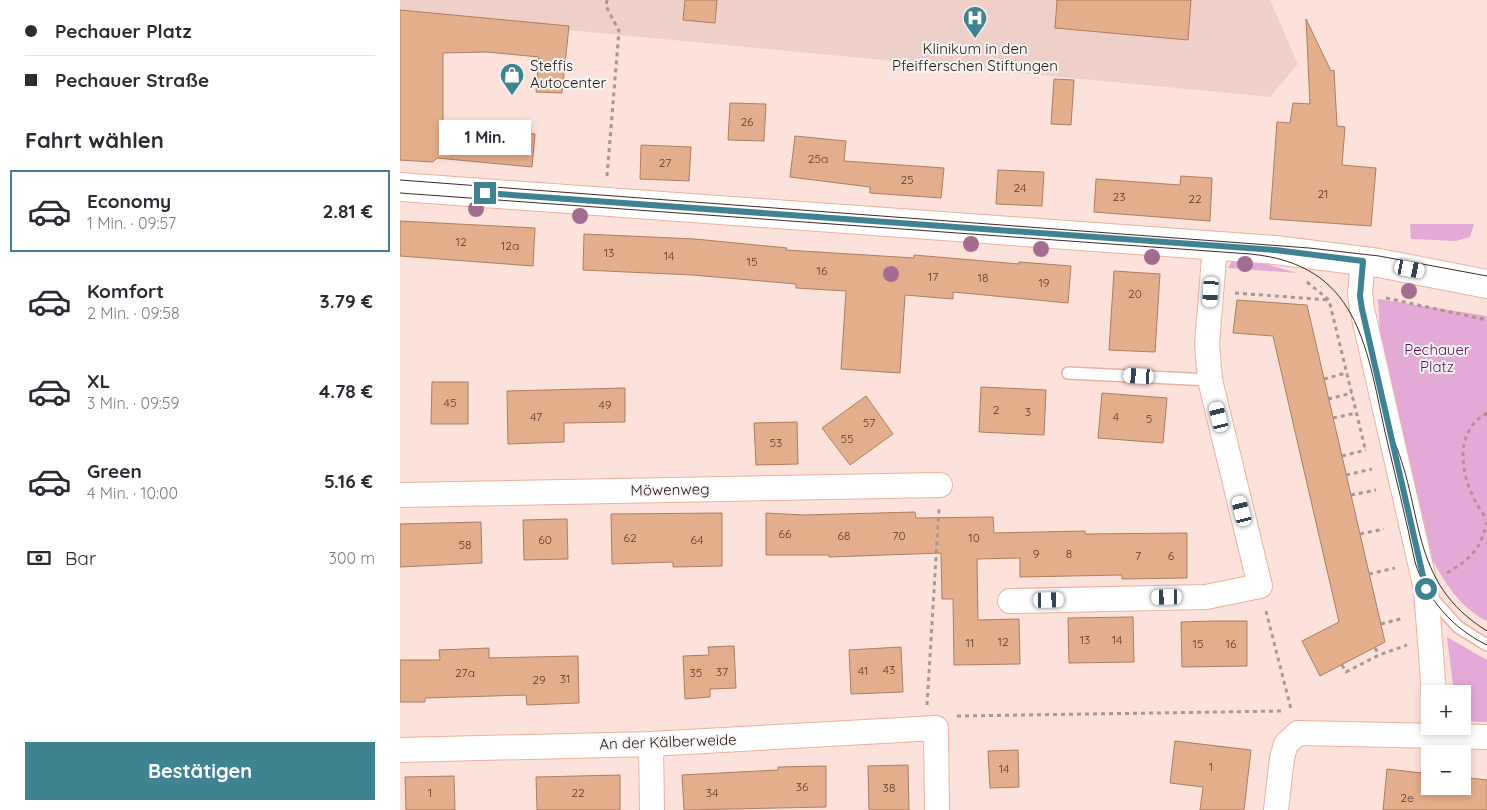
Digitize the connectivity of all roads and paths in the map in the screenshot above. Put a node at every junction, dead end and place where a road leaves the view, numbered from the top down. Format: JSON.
{"nodes":[{"id":1,"x":607,"y":0,"type":"edge"},
{"id":2,"x":606,"y":186,"type":"dead end"},
{"id":3,"x":400,"y":187,"type":"edge"},
{"id":4,"x":1215,"y":246,"type":"junction"},
{"id":5,"x":1363,"y":261,"type":"junction"},
{"id":6,"x":1303,"y":279,"type":"dead end"},
{"id":7,"x":1487,"y":284,"type":"edge"},
{"id":8,"x":1240,"y":294,"type":"dead end"},
{"id":9,"x":1260,"y":295,"type":"junction"},
{"id":10,"x":1378,"y":296,"type":"dead end"},
{"id":11,"x":1300,"y":298,"type":"junction"},
{"id":12,"x":1329,"y":300,"type":"junction"},
{"id":13,"x":1259,"y":301,"type":"dead end"},
{"id":14,"x":1300,"y":304,"type":"dead end"},
{"id":15,"x":1487,"y":320,"type":"edge"},
{"id":16,"x":1068,"y":373,"type":"dead end"},
{"id":17,"x":1346,"y":373,"type":"junction"},
{"id":18,"x":1324,"y":379,"type":"dead end"},
{"id":19,"x":1210,"y":380,"type":"junction"},
{"id":20,"x":1352,"y":393,"type":"junction"},
{"id":21,"x":1328,"y":399,"type":"dead end"},
{"id":22,"x":1356,"y":413,"type":"junction"},
{"id":23,"x":1487,"y":413,"type":"edge"},
{"id":24,"x":1333,"y":418,"type":"dead end"},
{"id":25,"x":1366,"y":450,"type":"junction"},
{"id":26,"x":1342,"y":456,"type":"dead end"},
{"id":27,"x":1372,"y":469,"type":"junction"},
{"id":28,"x":1346,"y":475,"type":"dead end"},
{"id":29,"x":1374,"y":476,"type":"dead end"},
{"id":30,"x":1375,"y":483,"type":"dead end"},
{"id":31,"x":940,"y":485,"type":"joint"},
{"id":32,"x":1376,"y":490,"type":"junction"},
{"id":33,"x":400,"y":495,"type":"edge"},
{"id":34,"x":1351,"y":495,"type":"dead end"},
{"id":35,"x":1379,"y":499,"type":"dead end"},
{"id":36,"x":1487,"y":521,"type":"edge"},
{"id":37,"x":1383,"y":522,"type":"dead end"},
{"id":38,"x":1384,"y":529,"type":"junction"},
{"id":39,"x":1360,"y":534,"type":"dead end"},
{"id":40,"x":1386,"y":537,"type":"dead end"},
{"id":41,"x":1393,"y":561,"type":"dead end"},
{"id":42,"x":1395,"y":568,"type":"junction"},
{"id":43,"x":1369,"y":574,"type":"dead end"},
{"id":44,"x":1396,"y":575,"type":"dead end"},
{"id":45,"x":1260,"y":586,"type":"junction"},
{"id":46,"x":1426,"y":589,"type":"junction"},
{"id":47,"x":1010,"y":601,"type":"dead end"},
{"id":48,"x":1381,"y":624,"type":"dead end"},
{"id":49,"x":1408,"y":626,"type":"dead end"},
{"id":50,"x":1412,"y":643,"type":"dead end"},
{"id":51,"x":1487,"y":645,"type":"edge"},
{"id":52,"x":1375,"y":648,"type":"dead end"},
{"id":53,"x":1379,"y":655,"type":"junction"},
{"id":54,"x":1342,"y":665,"type":"dead end"},
{"id":55,"x":1433,"y":685,"type":"edge"},
{"id":56,"x":936,"y":728,"type":"junction"},
{"id":57,"x":1421,"y":731,"type":"edge"},
{"id":58,"x":1470,"y":735,"type":"edge"},
{"id":59,"x":1487,"y":737,"type":"edge"},
{"id":60,"x":651,"y":744,"type":"junction"},
{"id":61,"x":400,"y":750,"type":"edge"},
{"id":62,"x":652,"y":810,"type":"edge"},
{"id":63,"x":937,"y":810,"type":"edge"},
{"id":64,"x":1276,"y":810,"type":"edge"}],
"edges":[{"from":1,"to":2,"type":"path"},
{"from":3,"to":4,"type":"main road"},
{"from":4,"to":5,"type":"main road"},
{"from":4,"to":19,"type":"street"},
{"from":5,"to":7,"type":"main road"},
{"from":5,"to":46,"type":"street"},
{"from":6,"to":12,"type":"path"},
{"from":8,"to":9,"type":"path"},
{"from":9,"to":11,"type":"path"},
{"from":9,"to":13,"type":"path"},
{"from":10,"to":15,"type":"path"},
{"from":11,"to":12,"type":"path"},
{"from":11,"to":14,"type":"path"},
{"from":12,"to":17,"type":"path"},
{"from":16,"to":19,"type":"lane"},
{"from":17,"to":18,"type":"path"},
{"from":17,"to":20,"type":"path"},
{"from":19,"to":45,"type":"street"},
{"from":20,"to":21,"type":"path"},
{"from":20,"to":22,"type":"path"},
{"from":22,"to":24,"type":"path"},
{"from":22,"to":25,"type":"path"},
{"from":23,"to":36,"type":"path"},
{"from":25,"to":26,"type":"path"},
{"from":25,"to":27,"type":"path"},
{"from":27,"to":28,"type":"path"},
{"from":27,"to":29,"type":"path"},
{"from":30,"to":32,"type":"path"},
{"from":31,"to":33,"type":"street","name":"Möwenweg"},
{"from":31,"to":56,"type":"path"},
{"from":32,"to":34,"type":"path"},
{"from":32,"to":35,"type":"path"},
{"from":36,"to":46,"type":"path"},
{"from":37,"to":38,"type":"path"},
{"from":38,"to":39,"type":"path"},
{"from":38,"to":40,"type":"path"},
{"from":41,"to":42,"type":"path"},
{"from":42,"to":43,"type":"path"},
{"from":42,"to":44,"type":"path"},
{"from":45,"to":47,"type":"street"},
{"from":45,"to":56,"type":"path"},
{"from":46,"to":51,"type":"lane"},
{"from":46,"to":55,"type":"street"},
{"from":48,"to":49,"type":"path"},
{"from":50,"to":53,"type":"path"},
{"from":52,"to":53,"type":"path"},
{"from":53,"to":54,"type":"path"},
{"from":56,"to":60,"type":"street","name":"An der Kälberweide"},
{"from":56,"to":63,"type":"street"},
{"from":57,"to":64,"type":"street"},
{"from":58,"to":59,"type":"street"},
{"from":60,"to":61,"type":"street","name":"An der Kälberweide"},
{"from":60,"to":62,"type":"street"}]}
